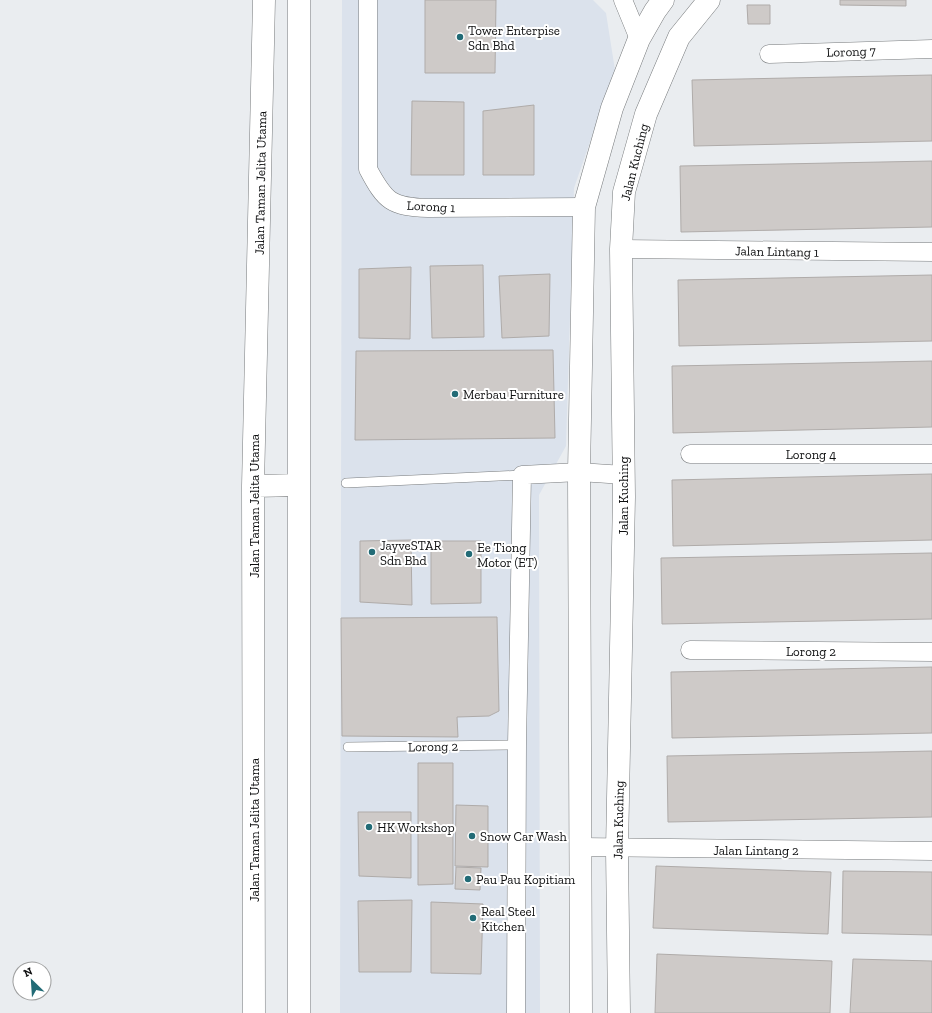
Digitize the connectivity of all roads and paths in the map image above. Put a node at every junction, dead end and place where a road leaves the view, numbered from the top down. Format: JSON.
{"nodes":[{"id":1,"x":264,"y":0,"type":"edge"},
{"id":2,"x":299,"y":0,"type":"edge"},
{"id":3,"x":368,"y":0,"type":"edge"},
{"id":4,"x":623,"y":0,"type":"edge"},
{"id":5,"x":664,"y":0,"type":"edge"},
{"id":6,"x":709,"y":0,"type":"edge"},
{"id":7,"x":639,"y":39,"type":"junction"},
{"id":8,"x":932,"y":49,"type":"edge"},
{"id":9,"x":770,"y":54,"type":"dead end"},
{"id":10,"x":584,"y":207,"type":"junction"},
{"id":11,"x":621,"y":249,"type":"junction"},
{"id":12,"x":932,"y":252,"type":"edge"},
{"id":13,"x":690,"y":454,"type":"dead end"},
{"id":14,"x":932,"y":454,"type":"edge"},
{"id":15,"x":579,"y":472,"type":"junction"},
{"id":16,"x":522,"y":475,"type":"junction"},
{"id":17,"x":624,"y":475,"type":"junction"},
{"id":18,"x":346,"y":483,"type":"dead end"},
{"id":19,"x":299,"y":485,"type":"junction"},
{"id":20,"x":253,"y":486,"type":"junction"},
{"id":21,"x":690,"y":650,"type":"dead end"},
{"id":22,"x":932,"y":652,"type":"edge"},
{"id":23,"x":517,"y":745,"type":"junction"},
{"id":24,"x":348,"y":747,"type":"dead end"},
{"id":25,"x":580,"y":847,"type":"junction"},
{"id":26,"x":617,"y":849,"type":"junction"},
{"id":27,"x":932,"y":851,"type":"edge"},
{"id":28,"x":254,"y":1013,"type":"edge"},
{"id":29,"x":299,"y":1013,"type":"edge"},
{"id":30,"x":516,"y":1013,"type":"edge"},
{"id":31,"x":581,"y":1013,"type":"edge"},
{"id":32,"x":619,"y":1013,"type":"edge"}],
"edges":[{"from":1,"to":20,"type":"street","name":"Jalan Taman Jelita Utama"},
{"from":2,"to":19,"type":"street"},
{"from":3,"to":10,"type":"street","name":"Lorong 1"},
{"from":4,"to":7,"type":"street"},
{"from":5,"to":7,"type":"street"},
{"from":6,"to":11,"type":"street","name":"Jalan Kuching"},
{"from":7,"to":10,"type":"street"},
{"from":8,"to":9,"type":"street","name":"Lorong 7"},
{"from":10,"to":15,"type":"street"},
{"from":11,"to":12,"type":"street","name":"Jalan Lintang 1"},
{"from":11,"to":17,"type":"street","name":"Jalan Kuching"},
{"from":13,"to":14,"type":"street","name":"Lorong 4"},
{"from":15,"to":16,"type":"street"},
{"from":15,"to":17,"type":"street"},
{"from":15,"to":25,"type":"street"},
{"from":16,"to":18,"type":"lane"},
{"from":16,"to":23,"type":"street"},
{"from":17,"to":26,"type":"street","name":"Jalan Kuching"},
{"from":19,"to":20,"type":"street"},
{"from":19,"to":29,"type":"street"},
{"from":20,"to":28,"type":"street","name":"Jalan Taman Jelita Utama"},
{"from":21,"to":22,"type":"street","name":"Lorong 2"},
{"from":23,"to":24,"type":"lane","name":"Lorong 2"},
{"from":23,"to":30,"type":"street"},
{"from":25,"to":26,"type":"street","name":"Jalan Lintang 2"},
{"from":25,"to":31,"type":"street"},
{"from":26,"to":27,"type":"street","name":"Jalan Lintang 2"},
{"from":26,"to":32,"type":"street","name":"Jalan Kuching"}]}
